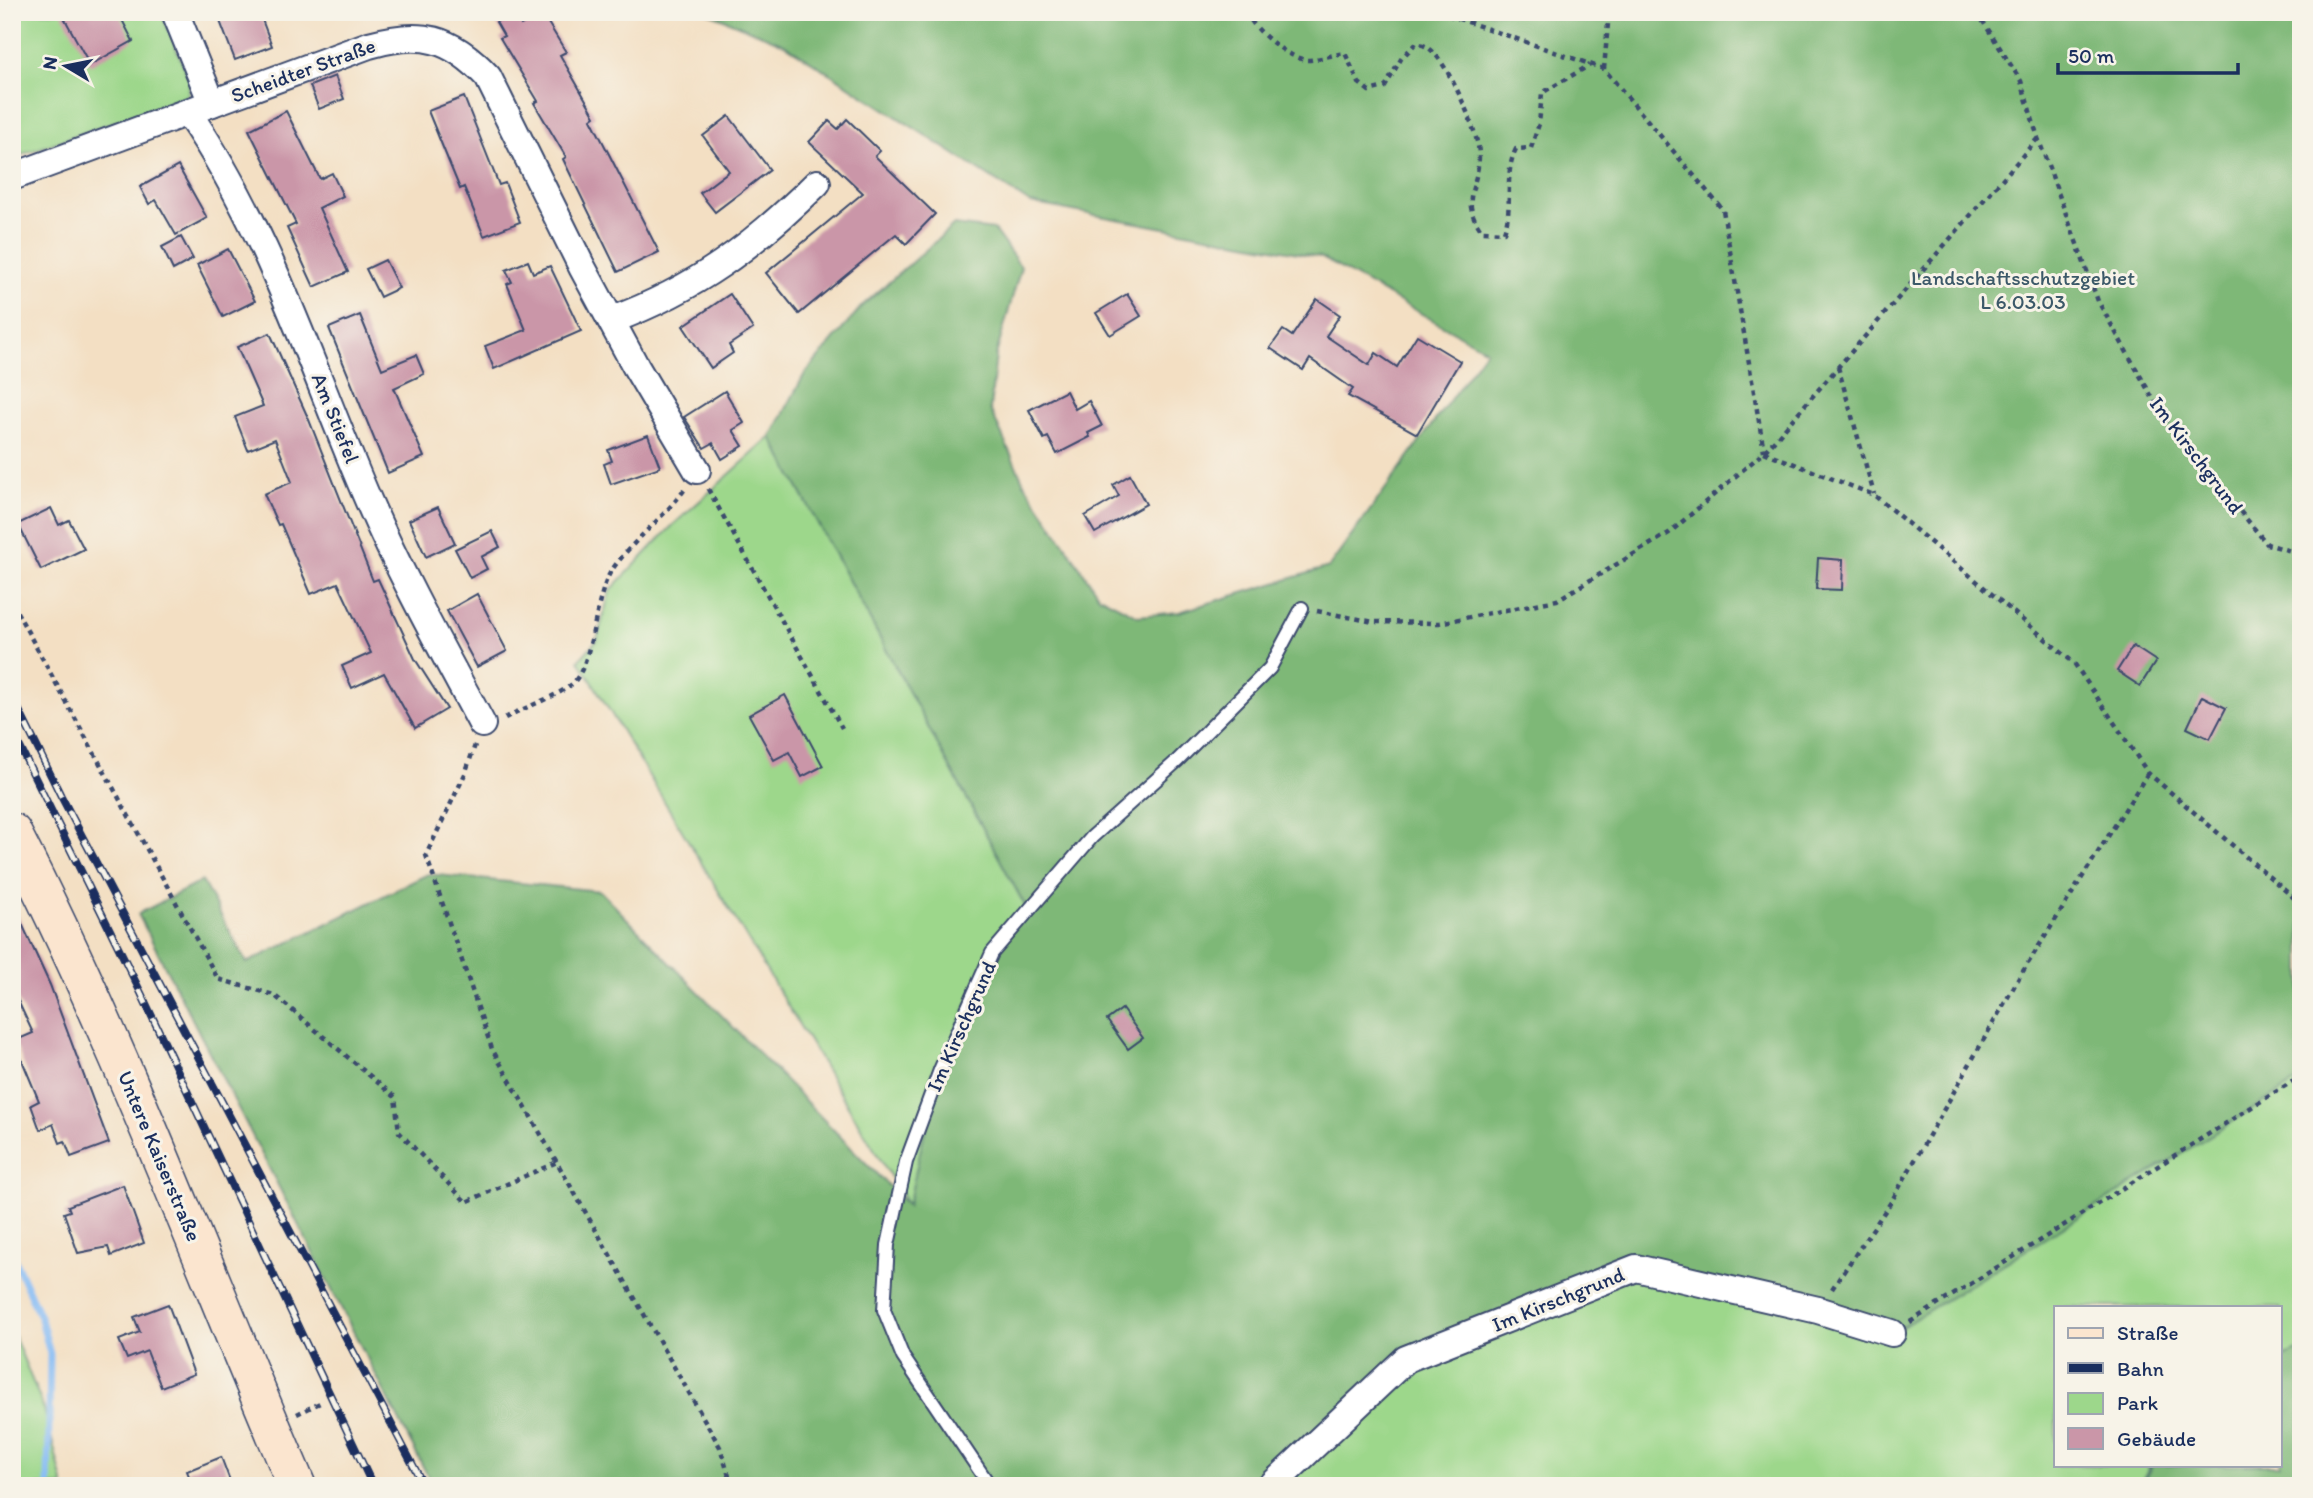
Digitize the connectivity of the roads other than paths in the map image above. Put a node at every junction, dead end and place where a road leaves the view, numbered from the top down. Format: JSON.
{"nodes":[{"id":1,"x":175,"y":12,"type":"edge"},
{"id":2,"x":200,"y":108,"type":"junction"},
{"id":3,"x":12,"y":177,"type":"edge"},
{"id":4,"x":817,"y":183,"type":"dead end"},
{"id":5,"x":612,"y":320,"type":"junction"},
{"id":6,"x":697,"y":470,"type":"road end"},
{"id":7,"x":1303,"y":608,"type":"road end"},
{"id":8,"x":492,"y":722,"type":"road end"},
{"id":9,"x":12,"y":832,"type":"edge"},
{"id":10,"x":1892,"y":1333,"type":"road end"},
{"id":11,"x":297,"y":1486,"type":"edge"},
{"id":12,"x":990,"y":1486,"type":"edge"},
{"id":13,"x":1271,"y":1486,"type":"edge"}],
"edges":[{"from":1,"to":2,"type":"street","name":"Am Stiefel"},
{"from":2,"to":3,"type":"street","name":"Scheidter Straße"},
{"from":2,"to":5,"type":"street","name":"Scheidter Straße"},
{"from":2,"to":8,"type":"street","name":"Am Stiefel"},
{"from":4,"to":5,"type":"street"},
{"from":5,"to":6,"type":"street","name":"Scheidter Straße"},
{"from":7,"to":12,"type":"lane","name":"Im Kirschgrund"},
{"from":9,"to":11,"type":"main road","name":"Untere Kaiserstraße"},
{"from":10,"to":13,"type":"street","name":"Im Kirschgrund"}]}
